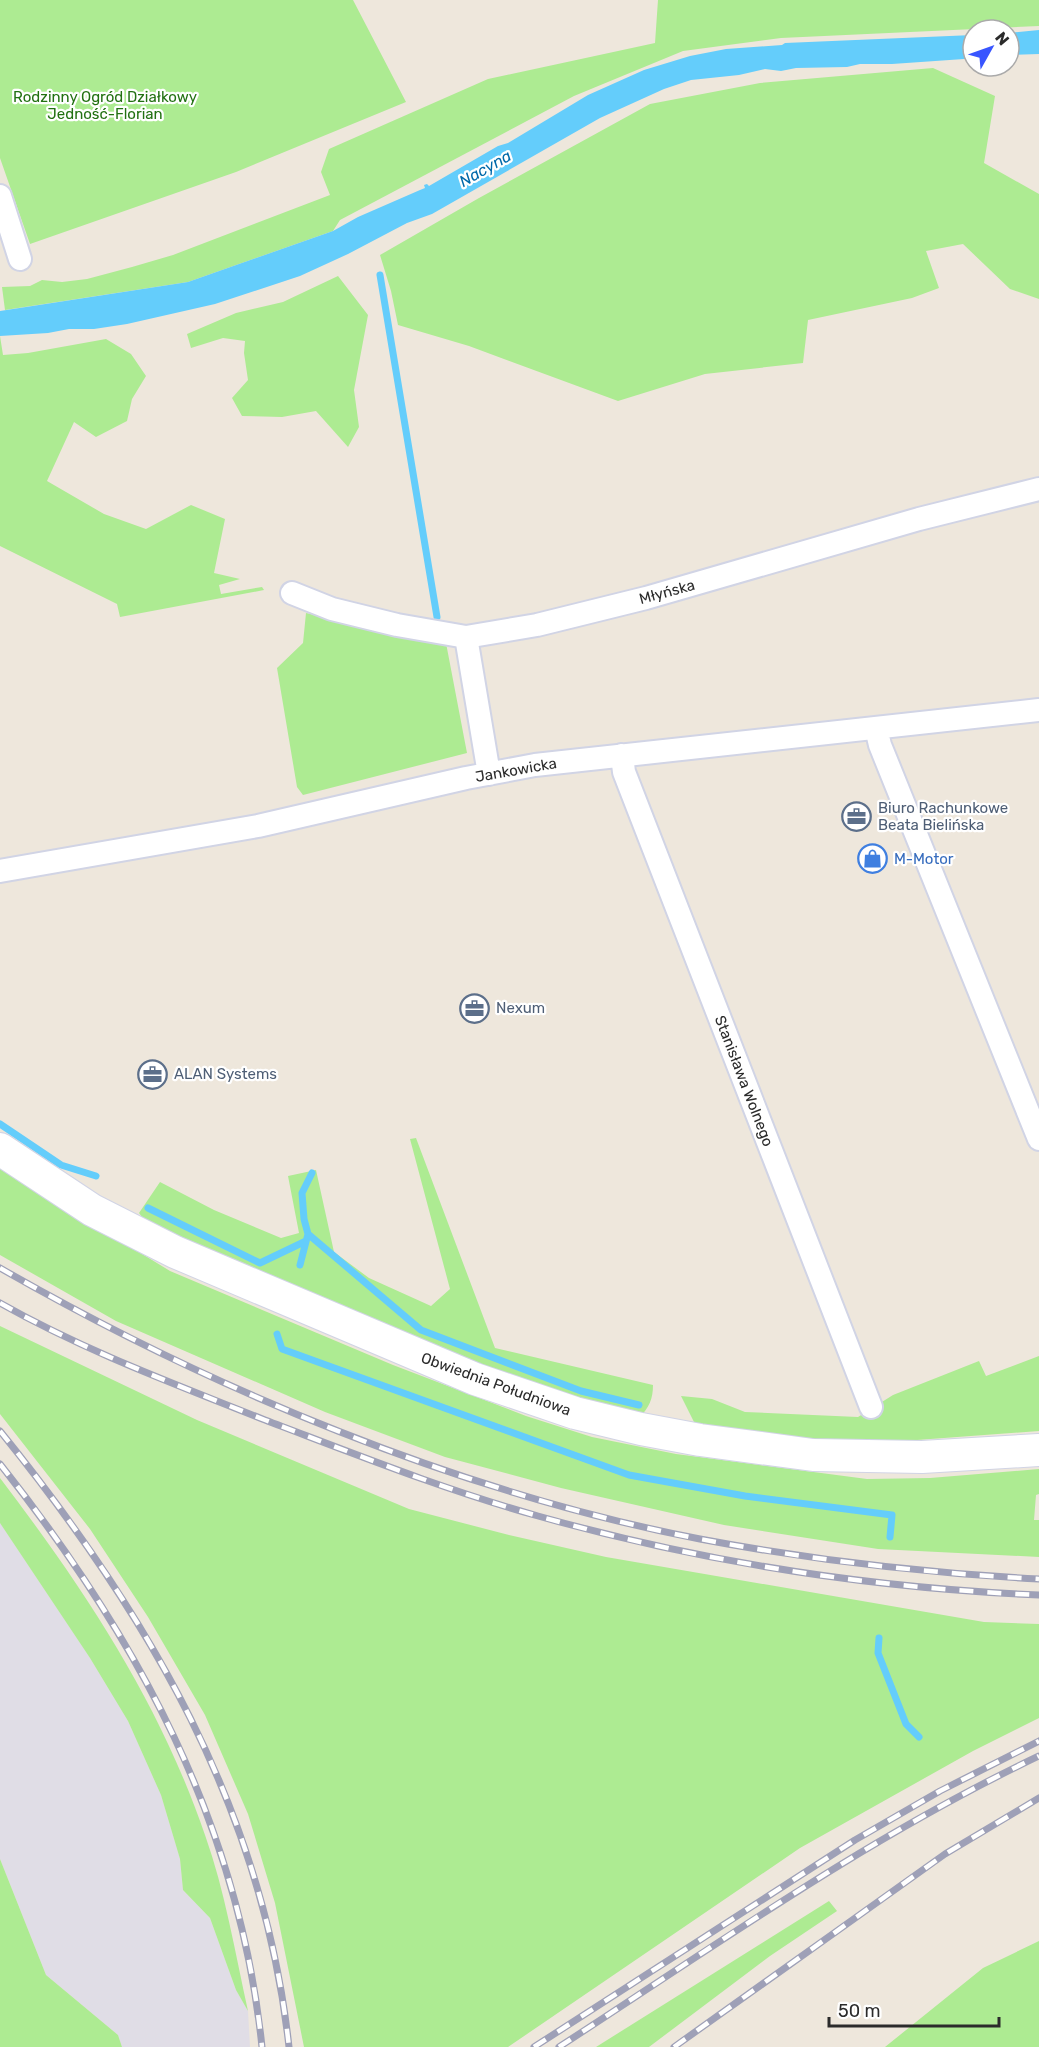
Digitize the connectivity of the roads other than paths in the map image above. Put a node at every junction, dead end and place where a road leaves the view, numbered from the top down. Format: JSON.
{"nodes":[{"id":1,"x":0,"y":196,"type":"edge"},
{"id":2,"x":20,"y":259,"type":"dead end"},
{"id":3,"x":1039,"y":489,"type":"edge"},
{"id":4,"x":292,"y":593,"type":"dead end"},
{"id":5,"x":466,"y":638,"type":"junction"},
{"id":6,"x":1039,"y":710,"type":"edge"},
{"id":7,"x":876,"y":728,"type":"junction"},
{"id":8,"x":622,"y":755,"type":"junction"},
{"id":9,"x":489,"y":774,"type":"junction"},
{"id":10,"x":0,"y":871,"type":"edge"},
{"id":11,"x":1039,"y":1139,"type":"edge"},
{"id":12,"x":0,"y":1149,"type":"edge"},
{"id":13,"x":871,"y":1407,"type":"dead end"},
{"id":14,"x":1039,"y":1450,"type":"edge"}],
"edges":[{"from":1,"to":2,"type":"street"},
{"from":3,"to":5,"type":"street","name":"Młyńska"},
{"from":4,"to":5,"type":"street","name":"Młyńska"},
{"from":5,"to":9,"type":"street"},
{"from":6,"to":7,"type":"street","name":"Jankowicka"},
{"from":7,"to":8,"type":"street","name":"Jankowicka"},
{"from":7,"to":11,"type":"street"},
{"from":8,"to":9,"type":"street","name":"Jankowicka"},
{"from":8,"to":13,"type":"street","name":"Stanisława Wolnego"},
{"from":9,"to":10,"type":"street","name":"Jankowicka"},
{"from":12,"to":14,"type":"main road","name":"Obwiednia Południowa"}]}
